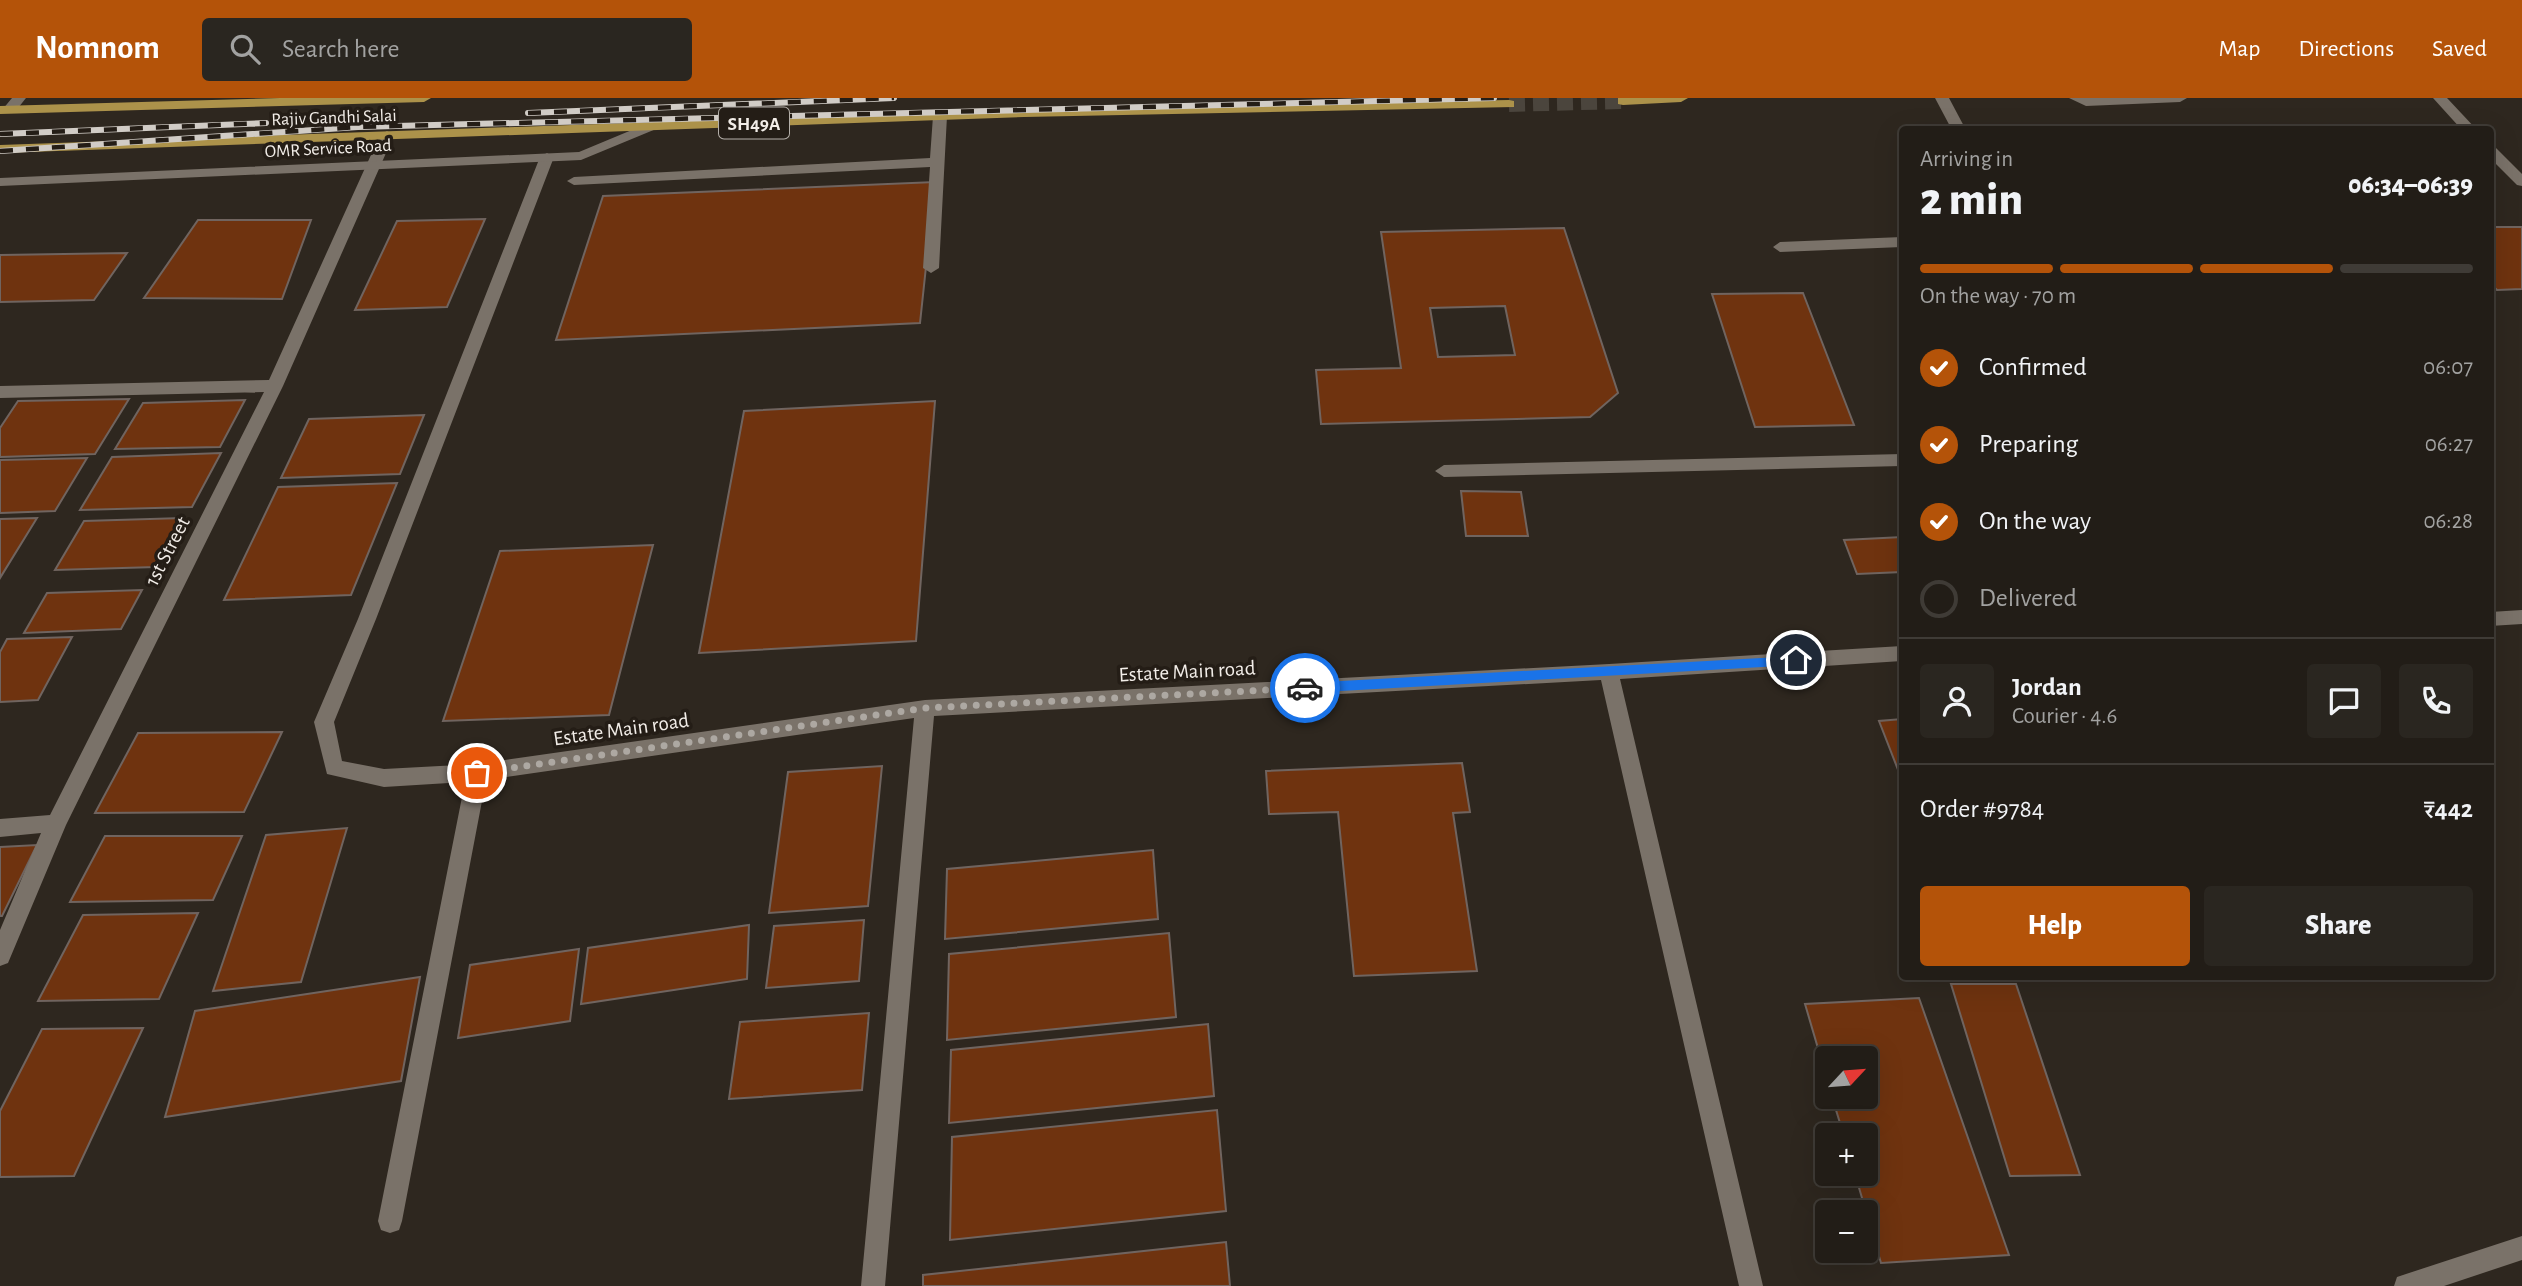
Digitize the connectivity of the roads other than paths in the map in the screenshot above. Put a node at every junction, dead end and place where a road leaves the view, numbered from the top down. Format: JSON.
{"nodes":[{"id":1,"x":19,"y":98,"type":"edge"},
{"id":2,"x":424,"y":98,"type":"edge"},
{"id":3,"x":1681,"y":98,"type":"edge"},
{"id":4,"x":1942,"y":98,"type":"edge"},
{"id":5,"x":2076,"y":98,"type":"edge"},
{"id":6,"x":2180,"y":98,"type":"edge"},
{"id":7,"x":2440,"y":98,"type":"edge"},
{"id":8,"x":1623,"y":101,"type":"dead end"},
{"id":9,"x":1509,"y":104,"type":"dead end"},
{"id":10,"x":1024,"y":105,"type":"edge"},
{"id":11,"x":1050,"y":105,"type":"edge"},
{"id":12,"x":4,"y":110,"type":"edge"},
{"id":13,"x":940,"y":116,"type":"junction"},
{"id":14,"x":651,"y":126,"type":"junction"},
{"id":15,"x":1957,"y":126,"type":"edge"},
{"id":16,"x":2466,"y":126,"type":"edge"},
{"id":17,"x":387,"y":135,"type":"junction"},
{"id":18,"x":0,"y":149,"type":"edge"},
{"id":19,"x":2494,"y":154,"type":"edge"},
{"id":20,"x":547,"y":158,"type":"junction"},
{"id":21,"x":937,"y":162,"type":"junction"},
{"id":22,"x":374,"y":166,"type":"junction"},
{"id":23,"x":574,"y":181,"type":"dead end"},
{"id":24,"x":0,"y":182,"type":"edge"},
{"id":25,"x":2522,"y":182,"type":"edge"},
{"id":26,"x":1899,"y":242,"type":"edge"},
{"id":27,"x":1780,"y":247,"type":"dead end"},
{"id":28,"x":931,"y":268,"type":"dead end"},
{"id":29,"x":275,"y":386,"type":"junction"},
{"id":30,"x":0,"y":392,"type":"edge"},
{"id":31,"x":1899,"y":460,"type":"edge"},
{"id":32,"x":1444,"y":471,"type":"dead end"},
{"id":33,"x":2522,"y":617,"type":"edge"},
{"id":34,"x":2494,"y":619,"type":"edge"},
{"id":35,"x":1899,"y":653,"type":"edge"},
{"id":36,"x":1609,"y":672,"type":"junction"},
{"id":37,"x":925,"y":708,"type":"junction"},
{"id":38,"x":477,"y":773,"type":"junction"},
{"id":39,"x":57,"y":823,"type":"junction"},
{"id":40,"x":0,"y":828,"type":"edge"},
{"id":41,"x":0,"y":956,"type":"edge"},
{"id":42,"x":390,"y":1221,"type":"dead end"},
{"id":43,"x":2522,"y":1248,"type":"edge"},
{"id":44,"x":873,"y":1286,"type":"edge"},
{"id":45,"x":1751,"y":1286,"type":"edge"},
{"id":46,"x":2406,"y":1286,"type":"edge"}],
"edges":[{"from":1,"to":12,"type":"street"},
{"from":2,"to":12,"type":"main road","name":"Rajiv Gandhi Salai"},
{"from":3,"to":8,"type":"main road"},
{"from":4,"to":15,"type":"street"},
{"from":5,"to":6,"type":"street"},
{"from":7,"to":16,"type":"street"},
{"from":9,"to":11,"type":"main road","name":"Rajiv Gandhi Salai","number":"SH49A"},
{"from":10,"to":11,"type":"main road","name":"Rajiv Gandhi Salai","number":"SH49A"},
{"from":10,"to":13,"type":"main road","name":"Rajiv Gandhi Salai","number":"SH49A"},
{"from":13,"to":14,"type":"main road","name":"Rajiv Gandhi Salai","number":"SH49A"},
{"from":13,"to":21,"type":"street"},
{"from":14,"to":17,"type":"main road","name":"Rajiv Gandhi Salai","number":"SH49A"},
{"from":14,"to":20,"type":"street","name":"OMR Service Road"},
{"from":17,"to":18,"type":"main road","name":"Rajiv Gandhi Salai","number":"SH49A"},
{"from":17,"to":22,"type":"street","name":"1st Street"},
{"from":19,"to":25,"type":"street"},
{"from":20,"to":22,"type":"street","name":"OMR Service Road"},
{"from":20,"to":38,"type":"street","name":"Estate Main road"},
{"from":21,"to":23,"type":"street"},
{"from":21,"to":28,"type":"street"},
{"from":22,"to":24,"type":"street","name":"OMR Service Road"},
{"from":22,"to":29,"type":"street","name":"1st Street"},
{"from":26,"to":27,"type":"street"},
{"from":29,"to":30,"type":"street"},
{"from":29,"to":39,"type":"street","name":"1st Street"},
{"from":31,"to":32,"type":"street"},
{"from":33,"to":34,"type":"street"},
{"from":35,"to":36,"type":"street","name":"Estate Main road"},
{"from":36,"to":37,"type":"street","name":"Estate Main road"},
{"from":36,"to":45,"type":"street"},
{"from":37,"to":38,"type":"street","name":"Estate Main road"},
{"from":37,"to":44,"type":"street"},
{"from":38,"to":42,"type":"street"},
{"from":39,"to":40,"type":"street"},
{"from":39,"to":41,"type":"street","name":"1st Street"},
{"from":43,"to":46,"type":"street"}]}
